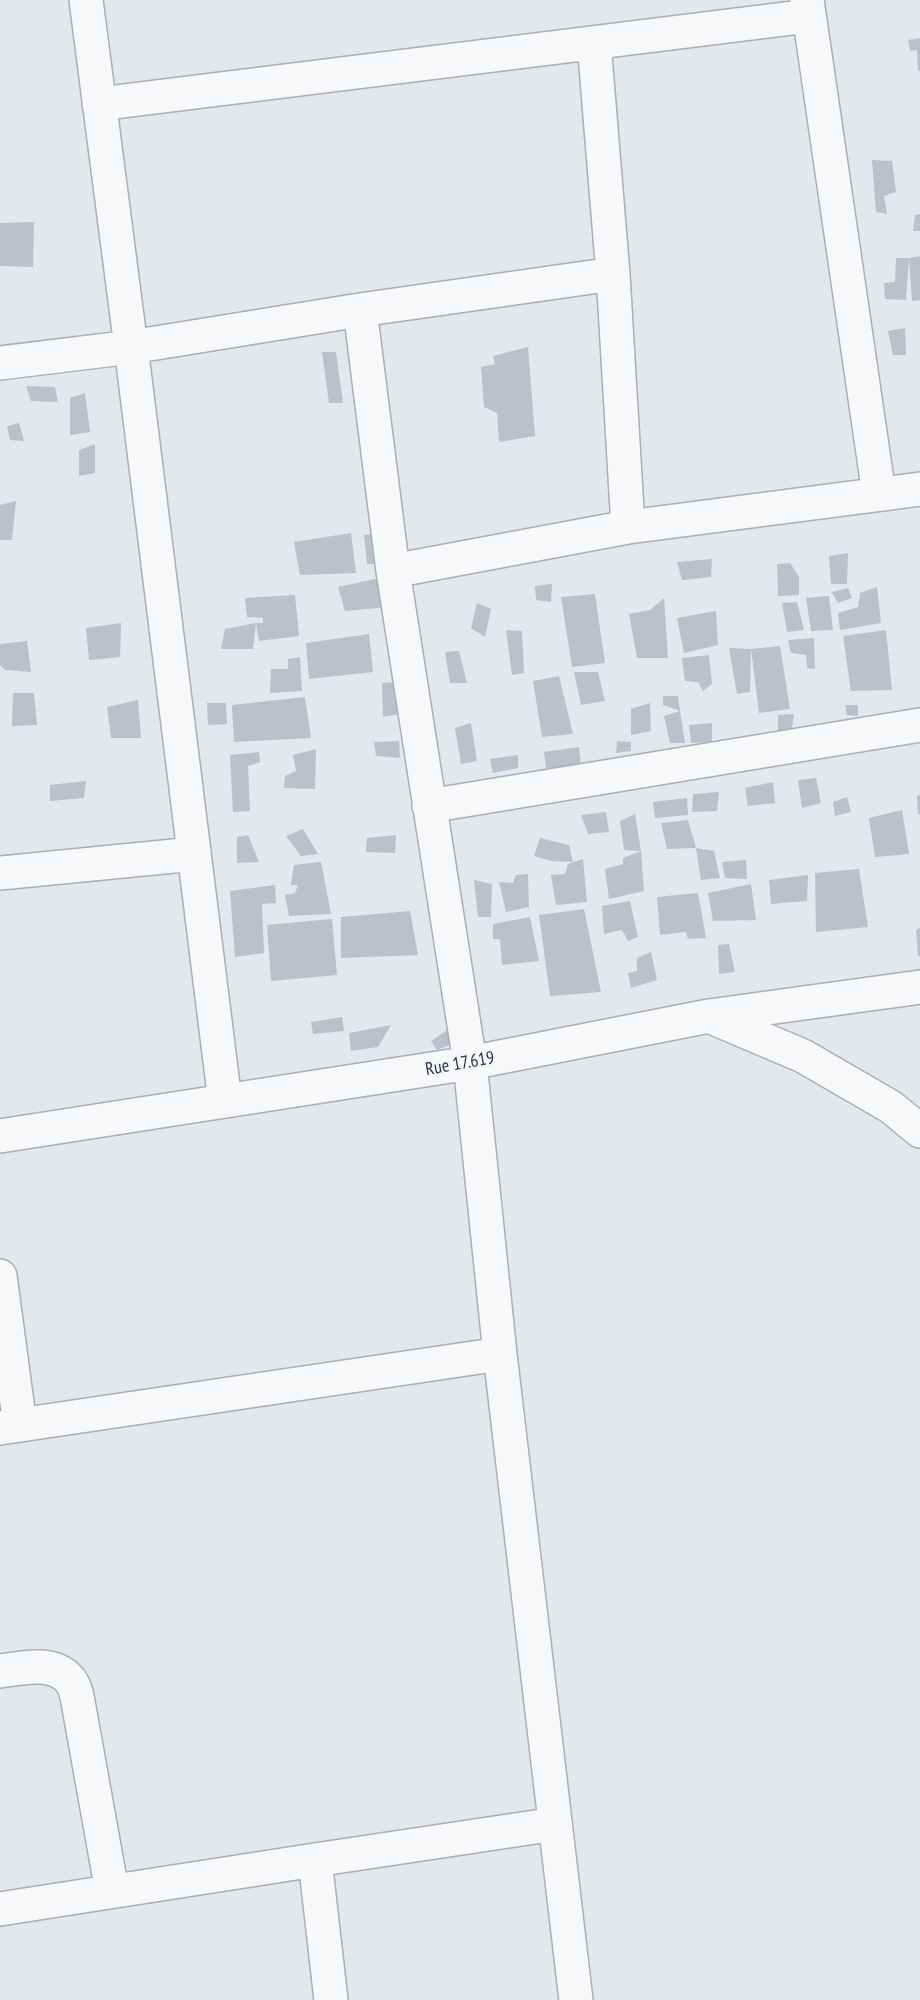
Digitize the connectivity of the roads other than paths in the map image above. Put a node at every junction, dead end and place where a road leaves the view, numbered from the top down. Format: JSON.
{"nodes":[{"id":1,"x":86,"y":0,"type":"edge"},
{"id":2,"x":808,"y":8,"type":"edge"},
{"id":3,"x":594,"y":43,"type":"junction"},
{"id":4,"x":99,"y":104,"type":"junction"},
{"id":5,"x":613,"y":274,"type":"junction"},
{"id":6,"x":360,"y":310,"type":"junction"},
{"id":7,"x":131,"y":347,"type":"junction"},
{"id":8,"x":0,"y":363,"type":"edge"},
{"id":9,"x":920,"y":489,"type":"edge"},
{"id":10,"x":879,"y":494,"type":"junction"},
{"id":11,"x":628,"y":527,"type":"junction"},
{"id":12,"x":393,"y":571,"type":"junction"},
{"id":13,"x":920,"y":725,"type":"edge"},
{"id":14,"x":429,"y":806,"type":"junction"},
{"id":15,"x":194,"y":854,"type":"junction"},
{"id":16,"x":0,"y":873,"type":"edge"},
{"id":17,"x":920,"y":987,"type":"edge"},
{"id":18,"x":709,"y":1016,"type":"junction"},
{"id":19,"x":470,"y":1063,"type":"junction"},
{"id":20,"x":225,"y":1101,"type":"junction"},
{"id":21,"x":920,"y":1131,"type":"edge"},
{"id":22,"x":0,"y":1136,"type":"edge"},
{"id":23,"x":0,"y":1276,"type":"edge"},
{"id":24,"x":500,"y":1354,"type":"junction"},
{"id":25,"x":10,"y":1426,"type":"edge"},
{"id":26,"x":0,"y":1671,"type":"edge"},
{"id":27,"x":555,"y":1824,"type":"junction"},
{"id":28,"x":315,"y":1860,"type":"junction"},
{"id":29,"x":112,"y":1891,"type":"junction"},
{"id":30,"x":0,"y":1909,"type":"edge"},
{"id":31,"x":331,"y":2000,"type":"edge"},
{"id":32,"x":576,"y":2000,"type":"edge"}],
"edges":[{"from":1,"to":4,"type":"street"},
{"from":2,"to":3,"type":"street"},
{"from":2,"to":10,"type":"street"},
{"from":3,"to":4,"type":"street"},
{"from":3,"to":5,"type":"street"},
{"from":4,"to":7,"type":"street"},
{"from":5,"to":6,"type":"street"},
{"from":5,"to":11,"type":"street"},
{"from":6,"to":7,"type":"street"},
{"from":6,"to":12,"type":"street"},
{"from":7,"to":8,"type":"street"},
{"from":7,"to":15,"type":"street"},
{"from":9,"to":10,"type":"street"},
{"from":10,"to":11,"type":"street"},
{"from":11,"to":12,"type":"street"},
{"from":12,"to":14,"type":"street"},
{"from":13,"to":14,"type":"street"},
{"from":14,"to":19,"type":"street"},
{"from":15,"to":16,"type":"street"},
{"from":15,"to":20,"type":"street"},
{"from":17,"to":18,"type":"street","name":"Rue 17.619"},
{"from":18,"to":19,"type":"street","name":"Rue 17.619"},
{"from":18,"to":21,"type":"street"},
{"from":19,"to":20,"type":"street","name":"Rue 17.619"},
{"from":19,"to":24,"type":"street"},
{"from":20,"to":22,"type":"street","name":"Rue 17.619"},
{"from":23,"to":25,"type":"street"},
{"from":24,"to":25,"type":"street"},
{"from":24,"to":27,"type":"street"},
{"from":26,"to":29,"type":"street"},
{"from":27,"to":28,"type":"street"},
{"from":27,"to":32,"type":"street"},
{"from":28,"to":29,"type":"street"},
{"from":28,"to":31,"type":"street"},
{"from":29,"to":30,"type":"street"}]}
